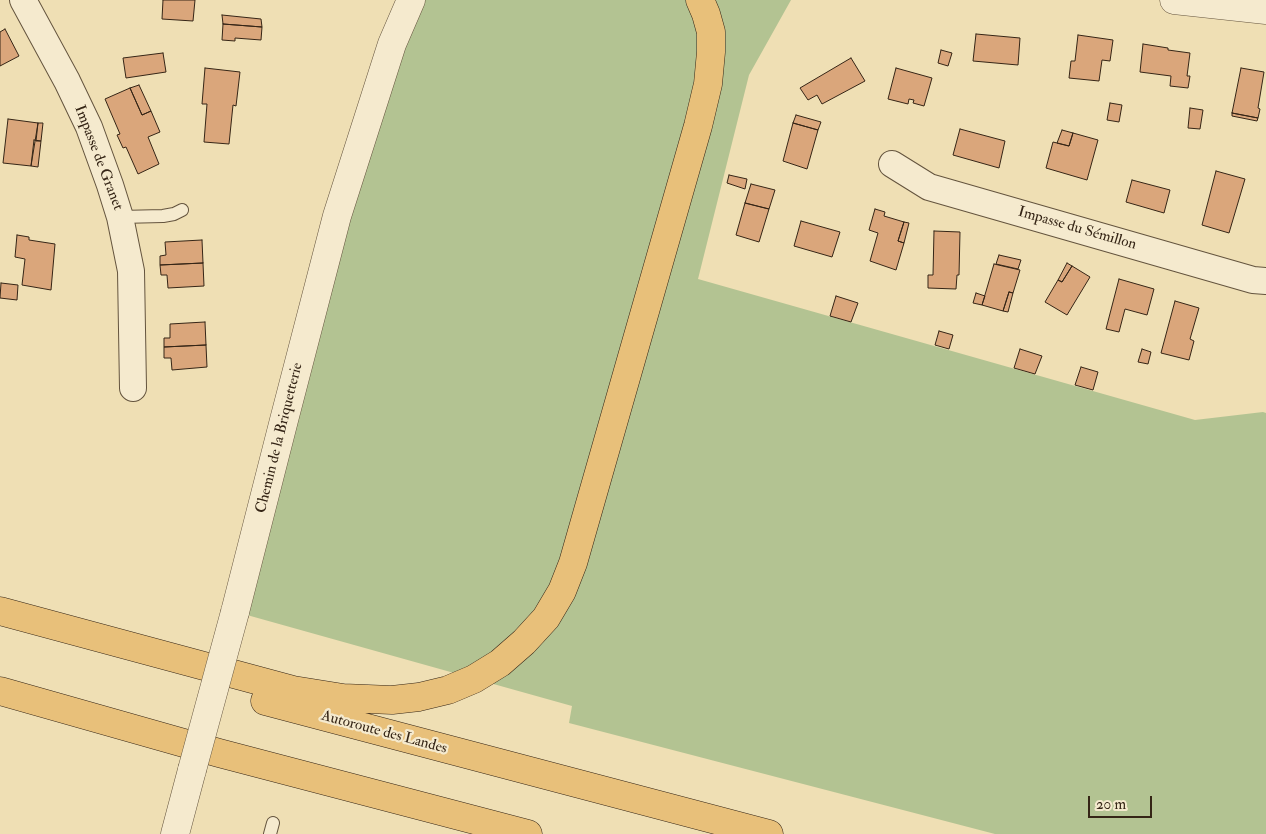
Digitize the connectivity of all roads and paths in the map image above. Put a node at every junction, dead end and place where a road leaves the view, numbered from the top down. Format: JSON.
{"nodes":[{"id":1,"x":23,"y":0,"type":"edge"},
{"id":2,"x":401,"y":0,"type":"edge"},
{"id":3,"x":411,"y":0,"type":"edge"},
{"id":4,"x":700,"y":0,"type":"edge"},
{"id":5,"x":1174,"y":0,"type":"edge"},
{"id":6,"x":1266,"y":10,"type":"edge"},
{"id":7,"x":392,"y":44,"type":"junction"},
{"id":8,"x":892,"y":164,"type":"dead end"},
{"id":9,"x":182,"y":210,"type":"dead end"},
{"id":10,"x":120,"y":217,"type":"junction"},
{"id":11,"x":1266,"y":282,"type":"edge"},
{"id":12,"x":133,"y":388,"type":"dead end"},
{"id":13,"x":0,"y":611,"type":"edge"},
{"id":14,"x":0,"y":628,"type":"edge"},
{"id":15,"x":0,"y":691,"type":"edge"},
{"id":16,"x":175,"y":834,"type":"edge"},
{"id":17,"x":528,"y":834,"type":"edge"},
{"id":18,"x":769,"y":834,"type":"edge"}],
"edges":[{"from":1,"to":10,"type":"street","name":"Impasse de Granet"},
{"from":2,"to":7,"type":"street","name":"Chemin de la Briquetterie"},
{"from":3,"to":7,"type":"street","name":"Chemin de la Briquetterie"},
{"from":4,"to":13,"type":"highway"},
{"from":5,"to":6,"type":"street"},
{"from":7,"to":16,"type":"street","name":"Chemin de la Briquetterie","bridge":true},
{"from":8,"to":11,"type":"street","name":"Impasse du Sémillon"},
{"from":9,"to":10,"type":"lane"},
{"from":10,"to":12,"type":"street","name":"Impasse de Granet"},
{"from":14,"to":18,"type":"highway","name":"Autoroute des Landes"},
{"from":15,"to":17,"type":"highway"}]}
